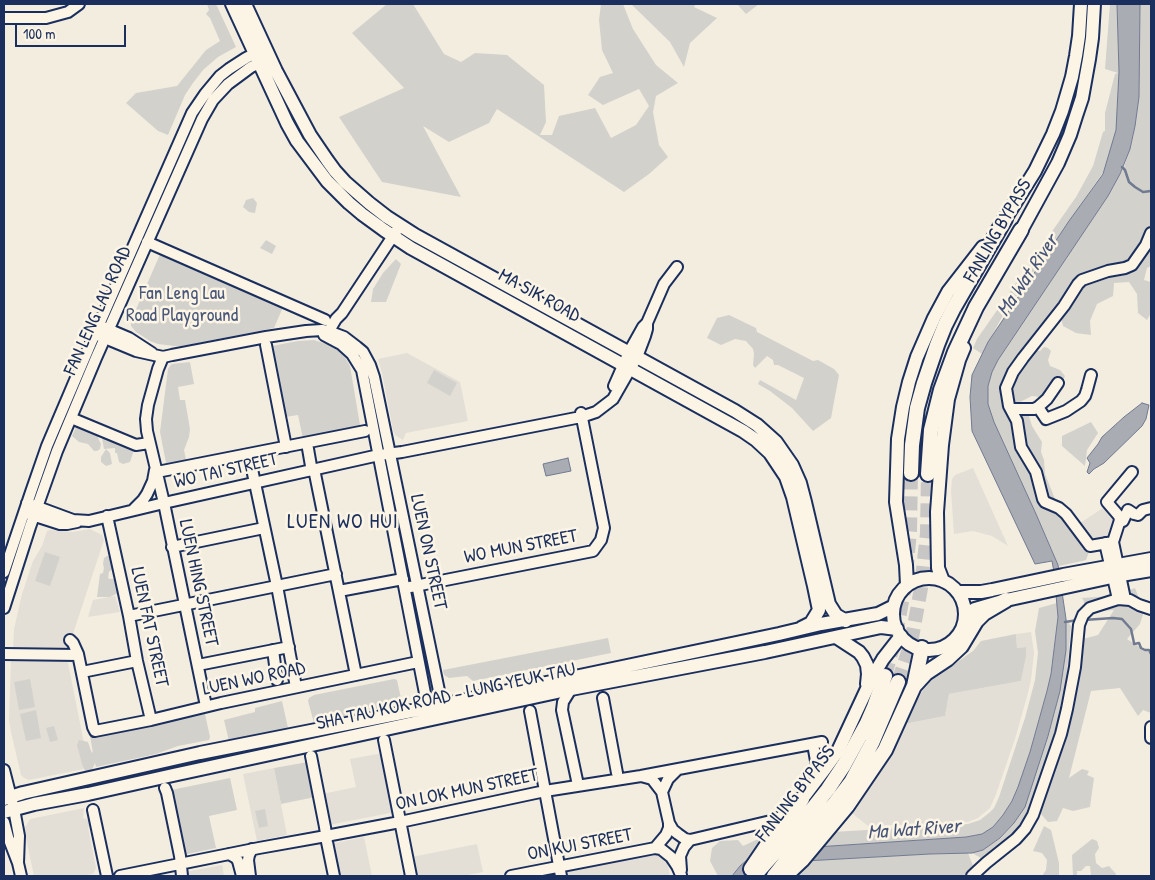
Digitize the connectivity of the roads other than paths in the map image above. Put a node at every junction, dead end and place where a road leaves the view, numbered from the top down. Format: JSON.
{"nodes":[{"id":1,"x":79,"y":4,"type":"edge"},
{"id":2,"x":232,"y":4,"type":"edge"},
{"id":3,"x":245,"y":4,"type":"edge"},
{"id":4,"x":1080,"y":4,"type":"edge"},
{"id":5,"x":1094,"y":4,"type":"edge"},
{"id":6,"x":4,"y":18,"type":"edge"},
{"id":7,"x":263,"y":56,"type":"junction"},
{"id":8,"x":1006,"y":219,"type":"junction"},
{"id":9,"x":396,"y":230,"type":"junction"},
{"id":10,"x":1021,"y":230,"type":"junction"},
{"id":11,"x":1151,"y":233,"type":"edge"},
{"id":12,"x":147,"y":242,"type":"junction"},
{"id":13,"x":677,"y":267,"type":"dead end"},
{"id":14,"x":342,"y":313,"type":"junction"},
{"id":15,"x":325,"y":320,"type":"dead end"},
{"id":16,"x":102,"y":332,"type":"junction"},
{"id":17,"x":327,"y":333,"type":"junction"},
{"id":18,"x":339,"y":339,"type":"junction"},
{"id":19,"x":266,"y":345,"type":"dead end"},
{"id":20,"x":633,"y":355,"type":"junction"},
{"id":21,"x":160,"y":357,"type":"junction"},
{"id":22,"x":627,"y":367,"type":"junction"},
{"id":23,"x":1091,"y":375,"type":"dead end"},
{"id":24,"x":1058,"y":383,"type":"dead end"},
{"id":25,"x":1038,"y":407,"type":"junction"},
{"id":26,"x":1011,"y":409,"type":"junction"},
{"id":27,"x":581,"y":415,"type":"junction"},
{"id":28,"x":71,"y":418,"type":"junction"},
{"id":29,"x":365,"y":431,"type":"dead end"},
{"id":30,"x":149,"y":443,"type":"junction"},
{"id":31,"x":306,"y":443,"type":"junction"},
{"id":32,"x":286,"y":447,"type":"junction"},
{"id":33,"x":390,"y":452,"type":"junction"},
{"id":34,"x":249,"y":455,"type":"junction"},
{"id":35,"x":379,"y":455,"type":"junction"},
{"id":36,"x":313,"y":468,"type":"junction"},
{"id":37,"x":156,"y":469,"type":"junction"},
{"id":38,"x":1132,"y":472,"type":"dead end"},
{"id":39,"x":912,"y":473,"type":"tunnel mouth"},
{"id":40,"x":928,"y":474,"type":"tunnel mouth"},
{"id":41,"x":255,"y":482,"type":"junction"},
{"id":42,"x":164,"y":503,"type":"junction"},
{"id":43,"x":1151,"y":508,"type":"edge"},
{"id":44,"x":30,"y":509,"type":"junction"},
{"id":45,"x":133,"y":510,"type":"junction"},
{"id":46,"x":107,"y":516,"type":"junction"},
{"id":47,"x":1120,"y":520,"type":"junction"},
{"id":48,"x":85,"y":521,"type":"junction"},
{"id":49,"x":264,"y":528,"type":"junction"},
{"id":50,"x":112,"y":541,"type":"junction"},
{"id":51,"x":1109,"y":543,"type":"junction"},
{"id":52,"x":172,"y":547,"type":"junction"},
{"id":53,"x":1151,"y":559,"type":"edge"},
{"id":54,"x":1151,"y":570,"type":"edge"},
{"id":55,"x":1116,"y":571,"type":"junction"},
{"id":56,"x":4,"y":572,"type":"edge"},
{"id":57,"x":336,"y":574,"type":"junction"},
{"id":58,"x":943,"y":581,"type":"junction"},
{"id":59,"x":404,"y":584,"type":"junction"},
{"id":60,"x":907,"y":585,"type":"junction"},
{"id":61,"x":277,"y":586,"type":"junction"},
{"id":62,"x":417,"y":586,"type":"junction"},
{"id":63,"x":339,"y":592,"type":"junction"},
{"id":64,"x":958,"y":592,"type":"junction"},
{"id":65,"x":1122,"y":599,"type":"junction"},
{"id":66,"x":1006,"y":600,"type":"junction"},
{"id":67,"x":185,"y":605,"type":"junction"},
{"id":68,"x":894,"y":606,"type":"junction"},
{"id":69,"x":4,"y":608,"type":"edge"},
{"id":70,"x":1151,"y":609,"type":"edge"},
{"id":71,"x":819,"y":610,"type":"joint"},
{"id":72,"x":965,"y":615,"type":"junction"},
{"id":73,"x":129,"y":616,"type":"junction"},
{"id":74,"x":846,"y":620,"type":"junction"},
{"id":75,"x":801,"y":628,"type":"junction"},
{"id":76,"x":899,"y":632,"type":"junction"},
{"id":77,"x":836,"y":637,"type":"junction"},
{"id":78,"x":70,"y":640,"type":"dead end"},
{"id":79,"x":289,"y":647,"type":"junction"},
{"id":80,"x":922,"y":648,"type":"junction"},
{"id":81,"x":273,"y":650,"type":"junction"},
{"id":82,"x":4,"y":654,"type":"edge"},
{"id":83,"x":78,"y":655,"type":"junction"},
{"id":84,"x":137,"y":661,"type":"junction"},
{"id":85,"x":418,"y":662,"type":"junction"},
{"id":86,"x":198,"y":665,"type":"junction"},
{"id":87,"x":82,"y":672,"type":"junction"},
{"id":88,"x":356,"y":675,"type":"junction"},
{"id":89,"x":892,"y":679,"type":"tunnel mouth"},
{"id":90,"x":277,"y":680,"type":"dead end"},
{"id":91,"x":914,"y":686,"type":"junction"},
{"id":92,"x":296,"y":687,"type":"junction"},
{"id":93,"x":571,"y":689,"type":"junction"},
{"id":94,"x":866,"y":691,"type":"junction"},
{"id":95,"x":603,"y":698,"type":"dead end"},
{"id":96,"x":206,"y":706,"type":"junction"},
{"id":97,"x":443,"y":711,"type":"junction"},
{"id":98,"x":530,"y":712,"type":"dead end"},
{"id":99,"x":429,"y":714,"type":"junction"},
{"id":100,"x":151,"y":720,"type":"junction"},
{"id":101,"x":1151,"y":727,"type":"edge"},
{"id":102,"x":1151,"y":738,"type":"edge"},
{"id":103,"x":384,"y":740,"type":"dead end"},
{"id":104,"x":311,"y":756,"type":"dead end"},
{"id":105,"x":816,"y":761,"type":"dead end"},
{"id":106,"x":679,"y":768,"type":"junction"},
{"id":107,"x":4,"y":770,"type":"edge"},
{"id":108,"x":617,"y":773,"type":"dead end"},
{"id":109,"x":641,"y":776,"type":"junction"},
{"id":110,"x":578,"y":785,"type":"junction"},
{"id":111,"x":165,"y":788,"type":"dead end"},
{"id":112,"x":545,"y":791,"type":"junction"},
{"id":113,"x":662,"y":792,"type":"junction"},
{"id":114,"x":802,"y":799,"type":"junction"},
{"id":115,"x":8,"y":804,"type":"edge"},
{"id":116,"x":92,"y":810,"type":"dead end"},
{"id":117,"x":4,"y":822,"type":"edge"},
{"id":118,"x":400,"y":822,"type":"junction"},
{"id":119,"x":669,"y":823,"type":"junction"},
{"id":120,"x":807,"y":825,"type":"junction"},
{"id":121,"x":326,"y":836,"type":"junction"},
{"id":122,"x":690,"y":840,"type":"junction"},
{"id":123,"x":655,"y":848,"type":"junction"},
{"id":124,"x":252,"y":849,"type":"junction"},
{"id":125,"x":229,"y":854,"type":"junction"},
{"id":126,"x":18,"y":863,"type":"junction"},
{"id":127,"x":181,"y":864,"type":"junction"},
{"id":128,"x":560,"y":871,"type":"edge"},
{"id":129,"x":21,"y":876,"type":"edge"},
{"id":130,"x":107,"y":876,"type":"edge"},
{"id":131,"x":120,"y":876,"type":"edge"},
{"id":132,"x":182,"y":876,"type":"edge"},
{"id":133,"x":242,"y":876,"type":"edge"},
{"id":134,"x":250,"y":876,"type":"edge"},
{"id":135,"x":334,"y":876,"type":"edge"},
{"id":136,"x":411,"y":876,"type":"edge"},
{"id":137,"x":511,"y":876,"type":"edge"},
{"id":138,"x":681,"y":876,"type":"edge"},
{"id":139,"x":746,"y":876,"type":"edge"},
{"id":140,"x":754,"y":876,"type":"edge"},
{"id":141,"x":774,"y":876,"type":"edge"},
{"id":142,"x":786,"y":876,"type":"edge"},
{"id":143,"x":972,"y":876,"type":"edge"}],
"edges":[{"from":1,"to":6,"type":"street"},
{"from":2,"to":7,"type":"main road","name":"MA SIK ROAD"},
{"from":3,"to":7,"type":"main road","name":"MA SIK ROAD"},
{"from":4,"to":8,"type":"main road","name":"FANLING BYPASS"},
{"from":5,"to":10,"type":"main road","name":"FANLING BYPASS"},
{"from":7,"to":9,"type":"main road","name":"MA SIK ROAD"},
{"from":7,"to":12,"type":"street","name":"FAN LENG LAU ROAD"},
{"from":7,"to":16,"type":"street","name":"FAN LENG LAU ROAD"},
{"from":8,"to":39,"type":"highway","name":"FANLING BYPASS"},
{"from":8,"to":60,"type":"main road"},
{"from":9,"to":14,"type":"street"},
{"from":9,"to":20,"type":"main road","name":"MA SIK ROAD"},
{"from":9,"to":22,"type":"main road","name":"MA SIK ROAD"},
{"from":10,"to":40,"type":"highway","name":"FANLING BYPASS"},
{"from":10,"to":58,"type":"main road"},
{"from":11,"to":26,"type":"street"},
{"from":12,"to":15,"type":"street"},
{"from":12,"to":16,"type":"street","name":"FAN LENG LAU ROAD"},
{"from":13,"to":20,"type":"street","name":"WO TAI STREET"},
{"from":14,"to":17,"type":"street"},
{"from":14,"to":18,"type":"street"},
{"from":16,"to":21,"type":"street"},
{"from":16,"to":28,"type":"street","name":"FAN LENG LAU ROAD"},
{"from":16,"to":44,"type":"street","name":"FAN LENG LAU ROAD"},
{"from":17,"to":18,"type":"street"},
{"from":17,"to":21,"type":"street"},
{"from":18,"to":33,"type":"street","name":"LUEN ON STREET"},
{"from":18,"to":35,"type":"street","name":"LUEN ON STREET"},
{"from":19,"to":32,"type":"street"},
{"from":20,"to":22,"type":"street","name":"WO TAI STREET"},
{"from":20,"to":74,"type":"main road","name":"MA SIK ROAD"},
{"from":21,"to":30,"type":"street","name":"LUEN HING STREET"},
{"from":22,"to":27,"type":"street","name":"WO TAI STREET"},
{"from":22,"to":71,"type":"main road","name":"MA SIK ROAD"},
{"from":23,"to":25,"type":"street"},
{"from":24,"to":25,"type":"street"},
{"from":25,"to":26,"type":"street"},
{"from":26,"to":51,"type":"street"},
{"from":27,"to":33,"type":"street","name":"WO TAI STREET"},
{"from":27,"to":62,"type":"street","name":"WO MUN STREET"},
{"from":28,"to":30,"type":"street"},
{"from":28,"to":44,"type":"street","name":"FAN LENG LAU ROAD"},
{"from":29,"to":31,"type":"street"},
{"from":30,"to":37,"type":"street","name":"LUEN HING STREET"},
{"from":31,"to":32,"type":"street"},
{"from":31,"to":36,"type":"street"},
{"from":32,"to":34,"type":"street"},
{"from":33,"to":35,"type":"street","name":"WO TAI STREET"},
{"from":33,"to":62,"type":"street","name":"LUEN ON STREET"},
{"from":34,"to":37,"type":"street"},
{"from":34,"to":41,"type":"street"},
{"from":35,"to":36,"type":"street","name":"WO TAI STREET"},
{"from":35,"to":59,"type":"street","name":"LUEN ON STREET"},
{"from":36,"to":41,"type":"street","name":"WO TAI STREET"},
{"from":36,"to":57,"type":"street"},
{"from":37,"to":42,"type":"street","name":"LUEN HING STREET"},
{"from":37,"to":45,"type":"street","name":"LUEN HING STREET"},
{"from":38,"to":47,"type":"street"},
{"from":41,"to":42,"type":"street","name":"WO TAI STREET"},
{"from":41,"to":49,"type":"street"},
{"from":42,"to":45,"type":"street","name":"WO TAI STREET"},
{"from":42,"to":52,"type":"street","name":"LUEN HING STREET"},
{"from":43,"to":47,"type":"street"},
{"from":44,"to":48,"type":"street"},
{"from":44,"to":56,"type":"street","name":"FAN LENG LAU ROAD"},
{"from":44,"to":69,"type":"street","name":"FAN LENG LAU ROAD"},
{"from":45,"to":46,"type":"street","name":"WO TAI STREET"},
{"from":46,"to":48,"type":"street","name":"WO TAI STREET"},
{"from":46,"to":50,"type":"street","name":"LUEN FAT STREET"},
{"from":47,"to":51,"type":"street"},
{"from":48,"to":50,"type":"street","name":"LUEN FAT STREET"},
{"from":49,"to":52,"type":"street"},
{"from":49,"to":61,"type":"street"},
{"from":50,"to":73,"type":"street","name":"LUEN FAT STREET"},
{"from":51,"to":55,"type":"street"},
{"from":52,"to":67,"type":"street","name":"LUEN HING STREET"},
{"from":53,"to":55,"type":"main road"},
{"from":54,"to":55,"type":"main road"},
{"from":55,"to":64,"type":"main road"},
{"from":55,"to":65,"type":"street"},
{"from":55,"to":66,"type":"main road"},
{"from":57,"to":61,"type":"street"},
{"from":57,"to":63,"type":"street"},
{"from":58,"to":60,"type":"main road"},
{"from":58,"to":64,"type":"main road"},
{"from":59,"to":62,"type":"street","name":"WO MUN STREET"},
{"from":59,"to":63,"type":"street","name":"LUEN ON STREET"},
{"from":59,"to":85,"type":"street","name":"LUEN ON STREET"},
{"from":60,"to":68,"type":"main road"},
{"from":61,"to":67,"type":"street"},
{"from":61,"to":79,"type":"street"},
{"from":62,"to":97,"type":"street","name":"LUEN ON STREET"},
{"from":63,"to":88,"type":"street"},
{"from":64,"to":72,"type":"main road"},
{"from":65,"to":70,"type":"street"},
{"from":65,"to":143,"type":"street"},
{"from":66,"to":72,"type":"main road"},
{"from":66,"to":91,"type":"highway"},
{"from":67,"to":73,"type":"street"},
{"from":67,"to":86,"type":"street","name":"LUEN HING STREET"},
{"from":68,"to":74,"type":"main road","name":"SHA TAU KOK ROAD – LUNG YEUK TAU"},
{"from":68,"to":76,"type":"main road"},
{"from":71,"to":75,"type":"main road","name":"SHA TAU KOK ROAD – LUNG YEUK TAU"},
{"from":72,"to":80,"type":"main road"},
{"from":73,"to":84,"type":"street","name":"LUEN FAT STREET"},
{"from":74,"to":75,"type":"main road","name":"SHA TAU KOK ROAD – LUNG YEUK TAU"},
{"from":75,"to":97,"type":"main road","name":"SHA TAU KOK ROAD – LUNG YEUK TAU"},
{"from":76,"to":77,"type":"main road","name":"SHA TAU KOK ROAD – LUNG YEUK TAU"},
{"from":76,"to":80,"type":"main road"},
{"from":76,"to":94,"type":"main road"},
{"from":77,"to":93,"type":"main road","name":"SHA TAU KOK ROAD – LUNG YEUK TAU"},
{"from":77,"to":94,"type":"main road"},
{"from":78,"to":83,"type":"street"},
{"from":79,"to":81,"type":"street"},
{"from":79,"to":92,"type":"street"},
{"from":80,"to":91,"type":"highway"},
{"from":81,"to":86,"type":"street"},
{"from":81,"to":90,"type":"street"},
{"from":82,"to":83,"type":"street"},
{"from":83,"to":87,"type":"street"},
{"from":84,"to":87,"type":"street"},
{"from":84,"to":100,"type":"street","name":"LUEN FAT STREET"},
{"from":85,"to":88,"type":"street","name":"LUEN WO ROAD"},
{"from":85,"to":99,"type":"street","name":"LUEN ON STREET"},
{"from":86,"to":96,"type":"street","name":"LUEN HING STREET"},
{"from":87,"to":100,"type":"street","name":"LUEN WO ROAD"},
{"from":88,"to":92,"type":"street","name":"LUEN WO ROAD"},
{"from":89,"to":120,"type":"highway","name":"FANLING BYPASS"},
{"from":91,"to":120,"type":"highway"},
{"from":92,"to":96,"type":"street","name":"LUEN WO ROAD"},
{"from":93,"to":97,"type":"main road","name":"SHA TAU KOK ROAD – LUNG YEUK TAU"},
{"from":93,"to":110,"type":"street"},
{"from":94,"to":114,"type":"main road"},
{"from":95,"to":108,"type":"street"},
{"from":96,"to":100,"type":"street","name":"LUEN WO ROAD"},
{"from":97,"to":99,"type":"main road","name":"SHA TAU KOK ROAD – LUNG YEUK TAU"},
{"from":98,"to":112,"type":"street"},
{"from":99,"to":115,"type":"main road","name":"SHA TAU KOK ROAD – LUNG YEUK TAU"},
{"from":101,"to":102,"type":"street"},
{"from":103,"to":118,"type":"street"},
{"from":104,"to":121,"type":"street"},
{"from":105,"to":106,"type":"street","name":"ON LOK MUN STREET"},
{"from":106,"to":109,"type":"street","name":"ON LOK MUN STREET"},
{"from":106,"to":113,"type":"street"},
{"from":107,"to":115,"type":"street"},
{"from":109,"to":110,"type":"street","name":"ON LOK MUN STREET"},
{"from":109,"to":113,"type":"street"},
{"from":110,"to":112,"type":"street","name":"ON LOK MUN STREET"},
{"from":111,"to":127,"type":"street"},
{"from":112,"to":118,"type":"street","name":"ON LOK MUN STREET"},
{"from":112,"to":128,"type":"street"},
{"from":113,"to":119,"type":"street"},
{"from":114,"to":120,"type":"highway"},
{"from":114,"to":122,"type":"street"},
{"from":115,"to":126,"type":"street"},
{"from":116,"to":130,"type":"street"},
{"from":117,"to":126,"type":"street"},
{"from":118,"to":121,"type":"street","name":"ON LOK MUN STREET"},
{"from":118,"to":136,"type":"street"},
{"from":119,"to":122,"type":"street"},
{"from":119,"to":123,"type":"street"},
{"from":120,"to":139,"type":"highway"},
{"from":120,"to":140,"type":"highway","name":"FANLING BYPASS"},
{"from":120,"to":141,"type":"highway","name":"FANLING BYPASS"},
{"from":120,"to":142,"type":"highway"},
{"from":121,"to":124,"type":"street","name":"ON LOK MUN STREET"},
{"from":121,"to":135,"type":"street"},
{"from":122,"to":138,"type":"street"},
{"from":123,"to":128,"type":"street","name":"ON KUI STREET"},
{"from":123,"to":138,"type":"street"},
{"from":124,"to":125,"type":"street","name":"ON LOK MUN STREET"},
{"from":124,"to":134,"type":"street"},
{"from":125,"to":127,"type":"street","name":"ON LOK MUN STREET"},
{"from":125,"to":133,"type":"street"},
{"from":126,"to":129,"type":"street"},
{"from":127,"to":131,"type":"street","name":"ON LOK MUN STREET"},
{"from":127,"to":132,"type":"street"},
{"from":128,"to":137,"type":"street","name":"ON KUI STREET"}]}
